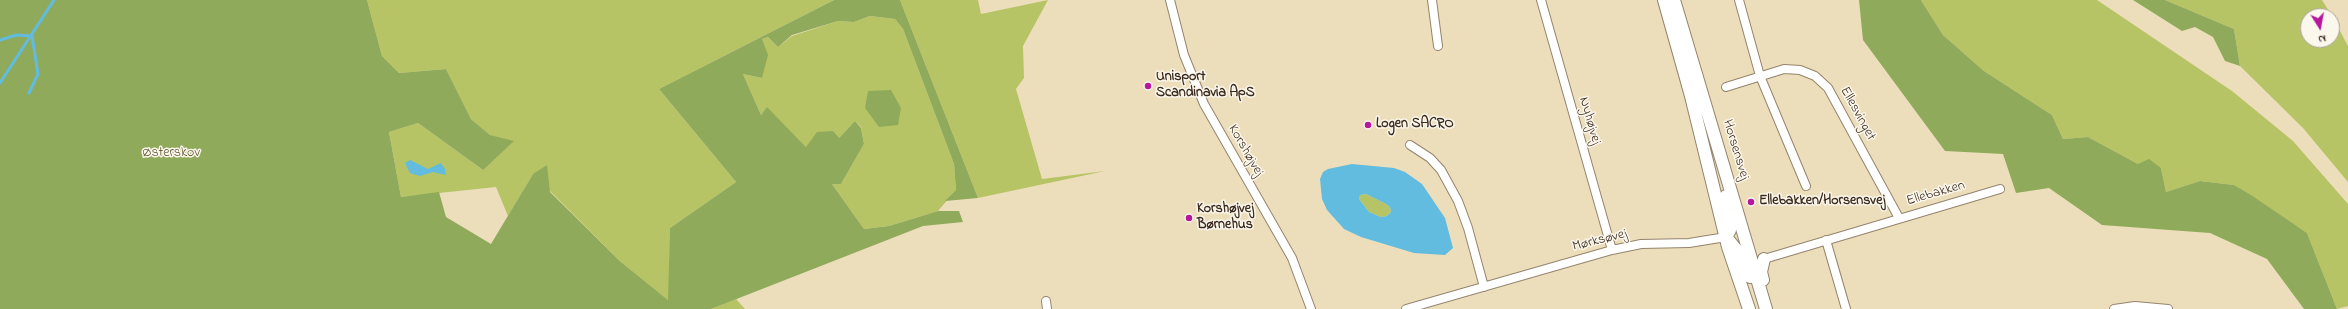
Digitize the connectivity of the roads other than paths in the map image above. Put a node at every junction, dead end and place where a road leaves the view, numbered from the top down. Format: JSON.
{"nodes":[{"id":1,"x":1170,"y":0,"type":"edge"},
{"id":2,"x":1432,"y":0,"type":"edge"},
{"id":3,"x":1541,"y":0,"type":"edge"},
{"id":4,"x":1664,"y":0,"type":"edge"},
{"id":5,"x":1674,"y":0,"type":"edge"},
{"id":6,"x":1739,"y":0,"type":"edge"},
{"id":7,"x":1438,"y":46,"type":"dead end"},
{"id":8,"x":1760,"y":76,"type":"junction"},
{"id":9,"x":1726,"y":87,"type":"dead end"},
{"id":10,"x":1410,"y":144,"type":"dead end"},
{"id":11,"x":1723,"y":163,"type":"junction"},
{"id":12,"x":1806,"y":186,"type":"dead end"},
{"id":13,"x":2000,"y":189,"type":"dead end"},
{"id":14,"x":1899,"y":218,"type":"junction"},
{"id":15,"x":1726,"y":237,"type":"junction"},
{"id":16,"x":1826,"y":240,"type":"junction"},
{"id":17,"x":1612,"y":250,"type":"junction"},
{"id":18,"x":1764,"y":259,"type":"joint"},
{"id":19,"x":1484,"y":287,"type":"junction"},
{"id":20,"x":1432,"y":306,"type":"edge"},
{"id":21,"x":1311,"y":309,"type":"edge"},
{"id":22,"x":1406,"y":309,"type":"edge"},
{"id":23,"x":1748,"y":309,"type":"edge"},
{"id":24,"x":1766,"y":309,"type":"edge"},
{"id":25,"x":1846,"y":309,"type":"edge"},
{"id":26,"x":2114,"y":309,"type":"edge"},
{"id":27,"x":2168,"y":309,"type":"edge"}],
"edges":[{"from":1,"to":21,"type":"street","name":"Korshøjvej"},
{"from":2,"to":7,"type":"street"},
{"from":3,"to":17,"type":"street","name":"Nyhøjvej"},
{"from":4,"to":15,"type":"main road","name":"Horsensvej"},
{"from":5,"to":11,"type":"main road","name":"Horsensvej"},
{"from":6,"to":8,"type":"street"},
{"from":8,"to":9,"type":"street","name":"Ellesvinget"},
{"from":8,"to":12,"type":"street"},
{"from":8,"to":14,"type":"street","name":"Ellesvinget"},
{"from":10,"to":19,"type":"street"},
{"from":11,"to":15,"type":"main road"},
{"from":11,"to":24,"type":"main road","name":"Horsensvej"},
{"from":13,"to":14,"type":"street","name":"Ellebakken"},
{"from":14,"to":16,"type":"street","name":"Ellebakken"},
{"from":15,"to":17,"type":"street","name":"Mørksøvej"},
{"from":15,"to":23,"type":"main road","name":"Horsensvej"},
{"from":15,"to":24,"type":"main road"},
{"from":16,"to":18,"type":"street","name":"Ellebakken"},
{"from":16,"to":25,"type":"street"},
{"from":17,"to":19,"type":"street","name":"Mørksøvej"},
{"from":18,"to":24,"type":"main road"},
{"from":19,"to":20,"type":"street","name":"Mørksøvej"},
{"from":20,"to":22,"type":"street","name":"Mørksøvej"},
{"from":26,"to":27,"type":"street"}]}
